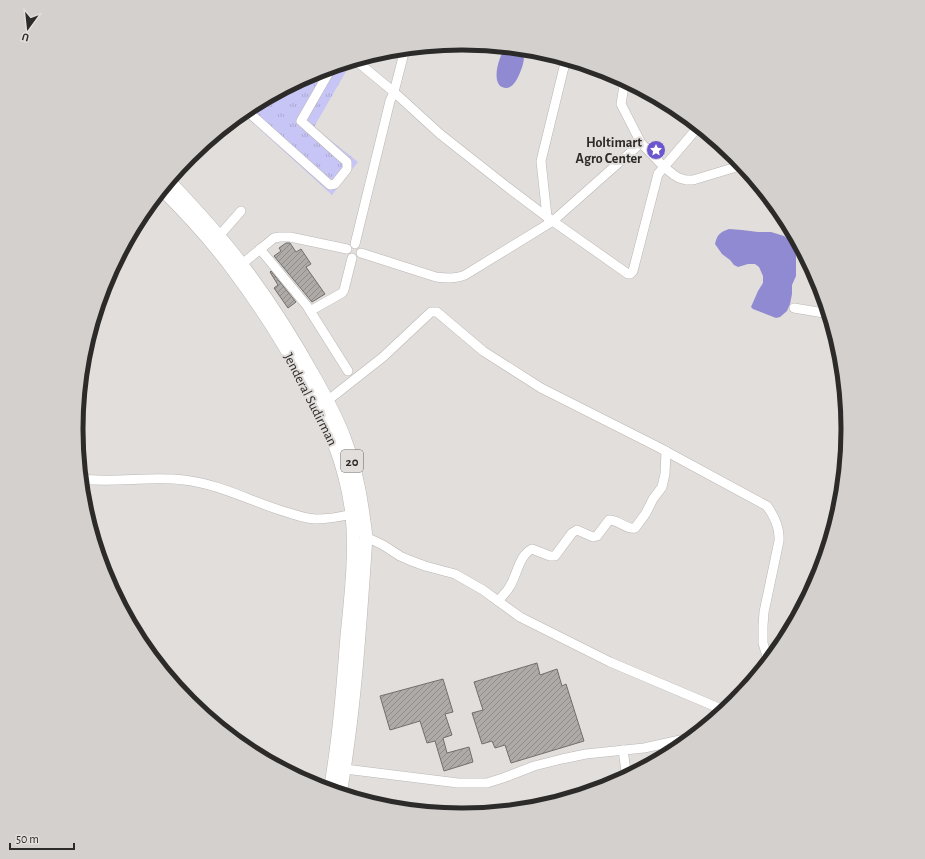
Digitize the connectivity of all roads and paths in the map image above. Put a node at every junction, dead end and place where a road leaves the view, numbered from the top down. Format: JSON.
{"nodes":[{"id":1,"x":404,"y":55,"type":"edge"},
{"id":2,"x":360,"y":64,"type":"edge"},
{"id":3,"x":565,"y":64,"type":"edge"},
{"id":4,"x":327,"y":75,"type":"edge"},
{"id":5,"x":624,"y":86,"type":"edge"},
{"id":6,"x":394,"y":92,"type":"junction"},
{"id":7,"x":251,"y":115,"type":"edge"},
{"id":8,"x":696,"y":130,"type":"edge"},
{"id":9,"x":641,"y":143,"type":"junction"},
{"id":10,"x":664,"y":167,"type":"junction"},
{"id":11,"x":737,"y":167,"type":"edge"},
{"id":12,"x":172,"y":185,"type":"edge"},
{"id":13,"x":166,"y":193,"type":"edge"},
{"id":14,"x":241,"y":211,"type":"dead end"},
{"id":15,"x":550,"y":219,"type":"junction"},
{"id":16,"x":219,"y":236,"type":"junction"},
{"id":17,"x":355,"y":244,"type":"junction"},
{"id":18,"x":260,"y":249,"type":"junction"},
{"id":19,"x":347,"y":249,"type":"junction"},
{"id":20,"x":361,"y":253,"type":"junction"},
{"id":21,"x":352,"y":258,"type":"junction"},
{"id":22,"x":238,"y":268,"type":"junction"},
{"id":23,"x":794,"y":308,"type":"dead end"},
{"id":24,"x":310,"y":311,"type":"junction"},
{"id":25,"x":823,"y":311,"type":"edge"},
{"id":26,"x":348,"y":371,"type":"dead end"},
{"id":27,"x":327,"y":401,"type":"junction"},
{"id":28,"x":666,"y":451,"type":"junction"},
{"id":29,"x":86,"y":479,"type":"edge"},
{"id":30,"x":352,"y":514,"type":"junction"},
{"id":31,"x":366,"y":537,"type":"junction"},
{"id":32,"x":498,"y":601,"type":"junction"},
{"id":33,"x":767,"y":656,"type":"edge"},
{"id":34,"x":720,"y":708,"type":"edge"},
{"id":35,"x":679,"y":741,"type":"edge"},
{"id":36,"x":624,"y":750,"type":"junction"},
{"id":37,"x":345,"y":769,"type":"junction"},
{"id":38,"x":626,"y":772,"type":"edge"},
{"id":39,"x":331,"y":785,"type":"edge"},
{"id":40,"x":341,"y":789,"type":"edge"}],
"edges":[{"from":1,"to":6,"type":"street"},
{"from":2,"to":6,"type":"street"},
{"from":3,"to":15,"type":"street"},
{"from":4,"to":7,"type":"street"},
{"from":5,"to":9,"type":"street"},
{"from":6,"to":15,"type":"street"},
{"from":6,"to":17,"type":"street"},
{"from":8,"to":10,"type":"street"},
{"from":9,"to":10,"type":"street"},
{"from":9,"to":15,"type":"street"},
{"from":10,"to":11,"type":"street"},
{"from":10,"to":15,"type":"street"},
{"from":12,"to":16,"type":"highway","number":"20"},
{"from":13,"to":22,"type":"highway","name":"Jenderal Sudirman","number":"20"},
{"from":14,"to":16,"type":"street"},
{"from":15,"to":20,"type":"street"},
{"from":16,"to":22,"type":"highway","number":"20"},
{"from":17,"to":19,"type":"street"},
{"from":17,"to":20,"type":"street"},
{"from":18,"to":19,"type":"street"},
{"from":18,"to":22,"type":"street"},
{"from":18,"to":24,"type":"street"},
{"from":19,"to":21,"type":"street"},
{"from":20,"to":21,"type":"street"},
{"from":21,"to":24,"type":"street"},
{"from":22,"to":27,"type":"highway","number":"20"},
{"from":22,"to":30,"type":"highway","name":"Jenderal Sudirman","number":"20"},
{"from":23,"to":25,"type":"street"},
{"from":24,"to":26,"type":"street"},
{"from":27,"to":28,"type":"street"},
{"from":27,"to":31,"type":"highway","number":"20"},
{"from":28,"to":32,"type":"street"},
{"from":28,"to":33,"type":"street"},
{"from":29,"to":30,"type":"street"},
{"from":30,"to":39,"type":"highway","name":"Jenderal Sudirman","number":"20"},
{"from":31,"to":32,"type":"street"},
{"from":31,"to":37,"type":"highway","number":"20"},
{"from":32,"to":34,"type":"street"},
{"from":35,"to":36,"type":"street"},
{"from":36,"to":37,"type":"street"},
{"from":36,"to":38,"type":"street"},
{"from":37,"to":40,"type":"highway","number":"20"}]}
